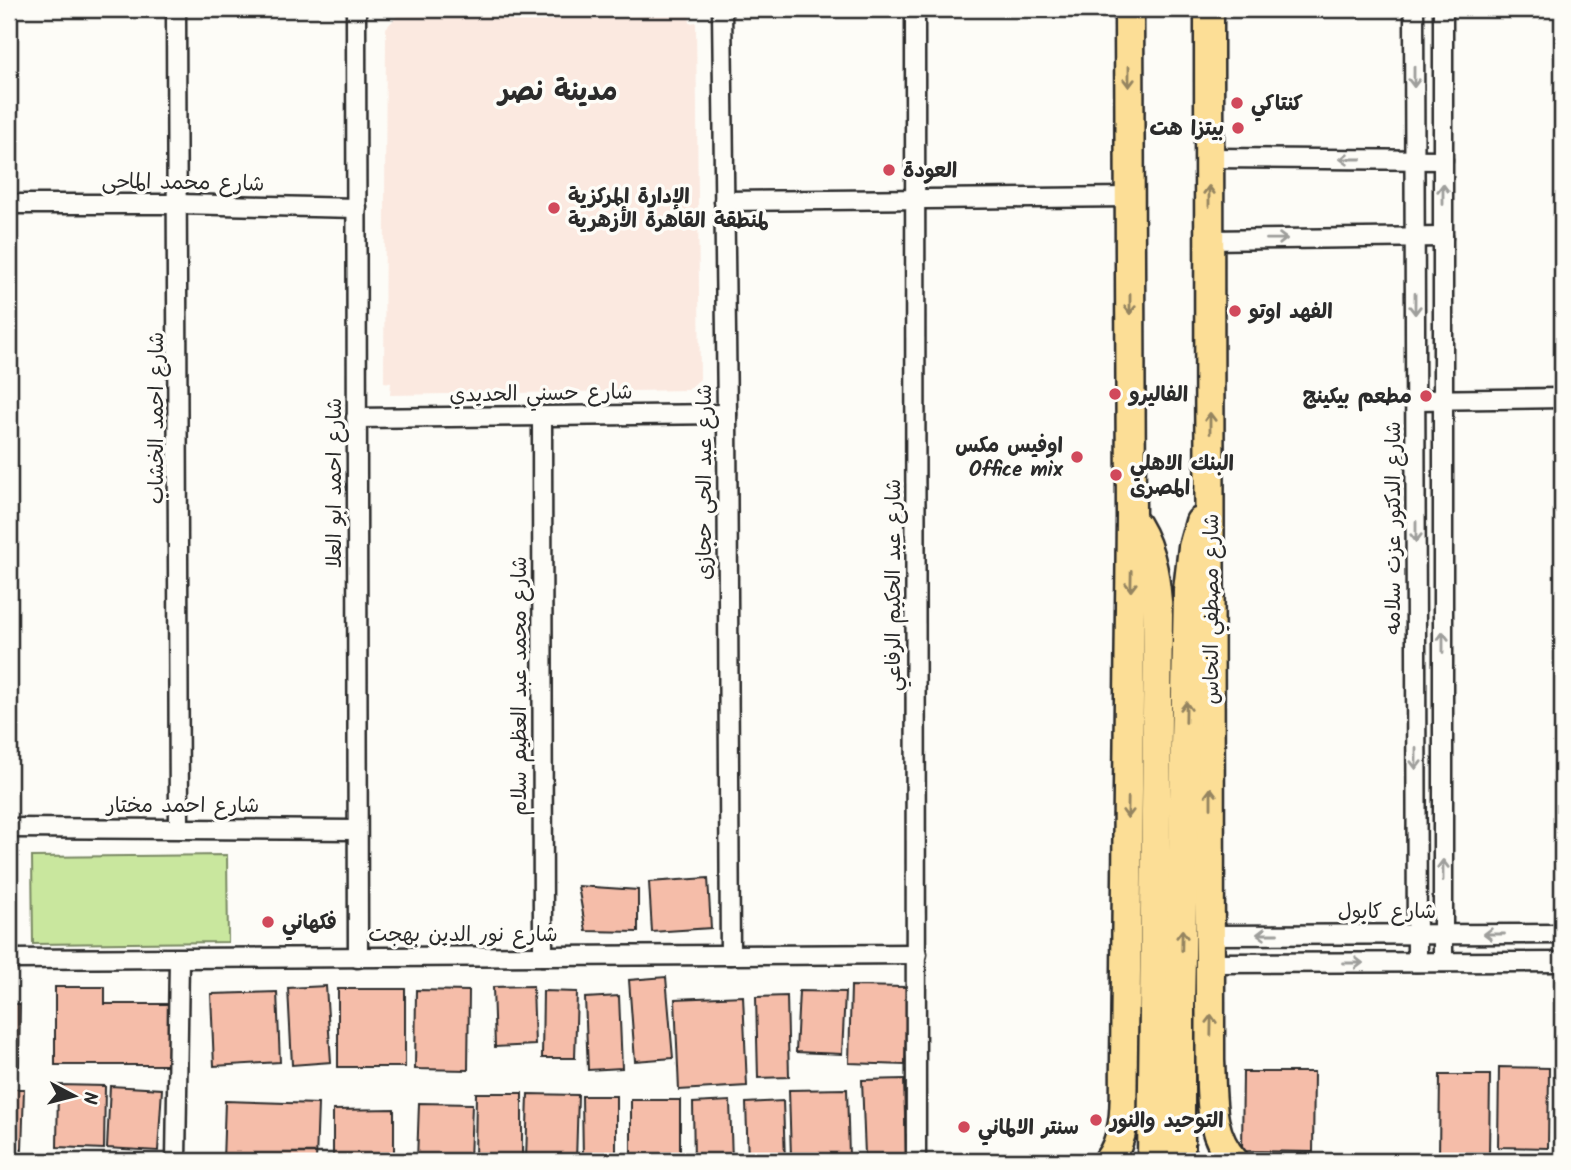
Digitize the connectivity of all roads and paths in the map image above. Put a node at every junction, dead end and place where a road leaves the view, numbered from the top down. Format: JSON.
{"nodes":[{"id":1,"x":176,"y":9,"type":"edge"},
{"id":2,"x":356,"y":9,"type":"edge"},
{"id":3,"x":722,"y":9,"type":"edge"},
{"id":4,"x":915,"y":9,"type":"edge"},
{"id":5,"x":1129,"y":9,"type":"edge"},
{"id":6,"x":1209,"y":9,"type":"edge"},
{"id":7,"x":1414,"y":9,"type":"edge"},
{"id":8,"x":1443,"y":9,"type":"edge"},
{"id":9,"x":1209,"y":158,"type":"junction"},
{"id":10,"x":1415,"y":159,"type":"junction"},
{"id":11,"x":1443,"y":160,"type":"junction"},
{"id":12,"x":1130,"y":197,"type":"junction"},
{"id":13,"x":724,"y":201,"type":"junction"},
{"id":14,"x":915,"y":201,"type":"junction"},
{"id":15,"x":9,"y":204,"type":"edge"},
{"id":16,"x":178,"y":204,"type":"junction"},
{"id":17,"x":357,"y":208,"type":"junction"},
{"id":18,"x":1415,"y":237,"type":"junction"},
{"id":19,"x":1443,"y":237,"type":"junction"},
{"id":20,"x":1209,"y":240,"type":"junction"},
{"id":21,"x":1562,"y":398,"type":"edge"},
{"id":22,"x":1415,"y":400,"type":"junction"},
{"id":23,"x":1443,"y":400,"type":"junction"},
{"id":24,"x":727,"y":414,"type":"junction"},
{"id":25,"x":541,"y":416,"type":"junction"},
{"id":26,"x":356,"y":418,"type":"junction"},
{"id":27,"x":1211,"y":501,"type":"junction"},
{"id":28,"x":1131,"y":516,"type":"junction"},
{"id":29,"x":9,"y":828,"type":"edge"},
{"id":30,"x":179,"y":828,"type":"junction"},
{"id":31,"x":357,"y":830,"type":"junction"},
{"id":32,"x":1211,"y":934,"type":"junction"},
{"id":33,"x":1417,"y":934,"type":"junction"},
{"id":34,"x":1443,"y":934,"type":"junction"},
{"id":35,"x":1562,"y":934,"type":"edge"},
{"id":36,"x":917,"y":954,"type":"junction"},
{"id":37,"x":730,"y":955,"type":"junction"},
{"id":38,"x":543,"y":956,"type":"junction"},
{"id":39,"x":358,"y":958,"type":"junction"},
{"id":40,"x":9,"y":959,"type":"edge"},
{"id":41,"x":178,"y":960,"type":"junction"},
{"id":42,"x":1417,"y":962,"type":"junction"},
{"id":43,"x":1443,"y":962,"type":"junction"},
{"id":44,"x":1562,"y":962,"type":"edge"},
{"id":45,"x":1211,"y":963,"type":"junction"},
{"id":46,"x":1210,"y":1060,"type":"junction"},
{"id":47,"x":1125,"y":1062,"type":"junction"},
{"id":48,"x":176,"y":1161,"type":"edge"},
{"id":49,"x":916,"y":1161,"type":"edge"},
{"id":50,"x":1108,"y":1161,"type":"edge"},
{"id":51,"x":1152,"y":1161,"type":"edge"},
{"id":52,"x":1180,"y":1161,"type":"edge"},
{"id":53,"x":1234,"y":1161,"type":"edge"}],
"edges":[{"from":1,"to":16,"type":"street","name":"شارع احمد الخشاب"},
{"from":2,"to":17,"type":"street","name":"شارع احمد ابو العلا"},
{"from":3,"to":13,"type":"street","name":"شارع عبد الحى حجازى"},
{"from":4,"to":14,"type":"street","name":"شارع عبد الحكيم الرفاعي"},
{"from":5,"to":12,"type":"main road","one_way":true},
{"from":6,"to":9,"type":"main road","name":"شارع مصطفي النحاس"},
{"from":7,"to":10,"type":"street","name":"شارع الدكتور عزت سلامه","one_way":true},
{"from":8,"to":11,"type":"street"},
{"from":10,"to":9,"type":"street","one_way":true},
{"from":20,"to":9,"type":"main road","name":"شارع مصطفي النحاس","one_way":true},
{"from":10,"to":11,"type":"street"},
{"from":10,"to":18,"type":"street","name":"شارع الدكتور عزت سلامه"},
{"from":19,"to":11,"type":"street","one_way":true},
{"from":12,"to":14,"type":"street"},
{"from":12,"to":28,"type":"main road","one_way":true},
{"from":13,"to":14,"type":"street"},
{"from":13,"to":24,"type":"street","name":"شارع عبد الحى حجازى"},
{"from":14,"to":36,"type":"street","name":"شارع عبد الحكيم الرفاعي"},
{"from":15,"to":16,"type":"street","name":"شارع محمد الماحى"},
{"from":16,"to":17,"type":"street","name":"شارع محمد الماحى"},
{"from":16,"to":30,"type":"street","name":"شارع احمد الخشاب"},
{"from":17,"to":26,"type":"street","name":"شارع احمد ابو العلا"},
{"from":18,"to":19,"type":"street"},
{"from":20,"to":18,"type":"street","one_way":true},
{"from":18,"to":22,"type":"street","name":"شارع الدكتور عزت سلامه","one_way":true},
{"from":19,"to":23,"type":"street"},
{"from":27,"to":20,"type":"main road","name":"شارع مصطفي النحاس","one_way":true},
{"from":21,"to":23,"type":"street"},
{"from":22,"to":23,"type":"street"},
{"from":22,"to":33,"type":"street","name":"شارع الدكتور عزت سلامه","one_way":true},
{"from":34,"to":23,"type":"street","one_way":true},
{"from":24,"to":25,"type":"street","name":"شارع حسني الحديدي"},
{"from":24,"to":37,"type":"street","name":"شارع عبد الحى حجازى"},
{"from":25,"to":26,"type":"street","name":"شارع حسني الحديدي"},
{"from":25,"to":38,"type":"street","name":"شارع محمد عبد العظيم سلام"},
{"from":26,"to":31,"type":"street","name":"شارع احمد ابو العلا"},
{"from":32,"to":27,"type":"main road","name":"شارع مصطفي النحاس","one_way":true},
{"from":52,"to":27,"type":"main road","one_way":true,"bridge":true},
{"from":28,"to":47,"type":"main road","one_way":true},
{"from":28,"to":51,"type":"main road","bridge":true},
{"from":29,"to":30,"type":"street","name":"شارع احمد مختار"},
{"from":30,"to":31,"type":"street","name":"شارع احمد مختار"},
{"from":31,"to":39,"type":"street","name":"شارع احمد ابو العلا"},
{"from":33,"to":32,"type":"street","name":"شارع كابول","one_way":true},
{"from":32,"to":45,"type":"main road","name":"شارع مصطفي النحاس"},
{"from":33,"to":34,"type":"street","name":"شارع كابول"},
{"from":33,"to":42,"type":"street","name":"شارع الدكتور عزت سلامه"},
{"from":35,"to":34,"type":"street","name":"شارع كابول","one_way":true},
{"from":34,"to":43,"type":"street"},
{"from":36,"to":37,"type":"street","name":"شارع نور الدين بهجت"},
{"from":36,"to":49,"type":"street","name":"شارع عبد الحكيم الرفاعي"},
{"from":37,"to":38,"type":"street","name":"شارع نور الدين بهجت"},
{"from":38,"to":39,"type":"street","name":"شارع نور الدين بهجت"},
{"from":39,"to":41,"type":"street","name":"شارع نور الدين بهجت"},
{"from":40,"to":41,"type":"street","name":"شارع نور الدين بهجت"},
{"from":41,"to":48,"type":"street"},
{"from":42,"to":43,"type":"street"},
{"from":45,"to":42,"type":"street","one_way":true},
{"from":43,"to":44,"type":"street"},
{"from":46,"to":45,"type":"main road","name":"شارع مصطفي النحاس","one_way":true},
{"from":46,"to":47,"type":"main road"},
{"from":46,"to":53,"type":"main road","name":"شارع مصطفي النحاس"},
{"from":47,"to":50,"type":"main road"}]}
